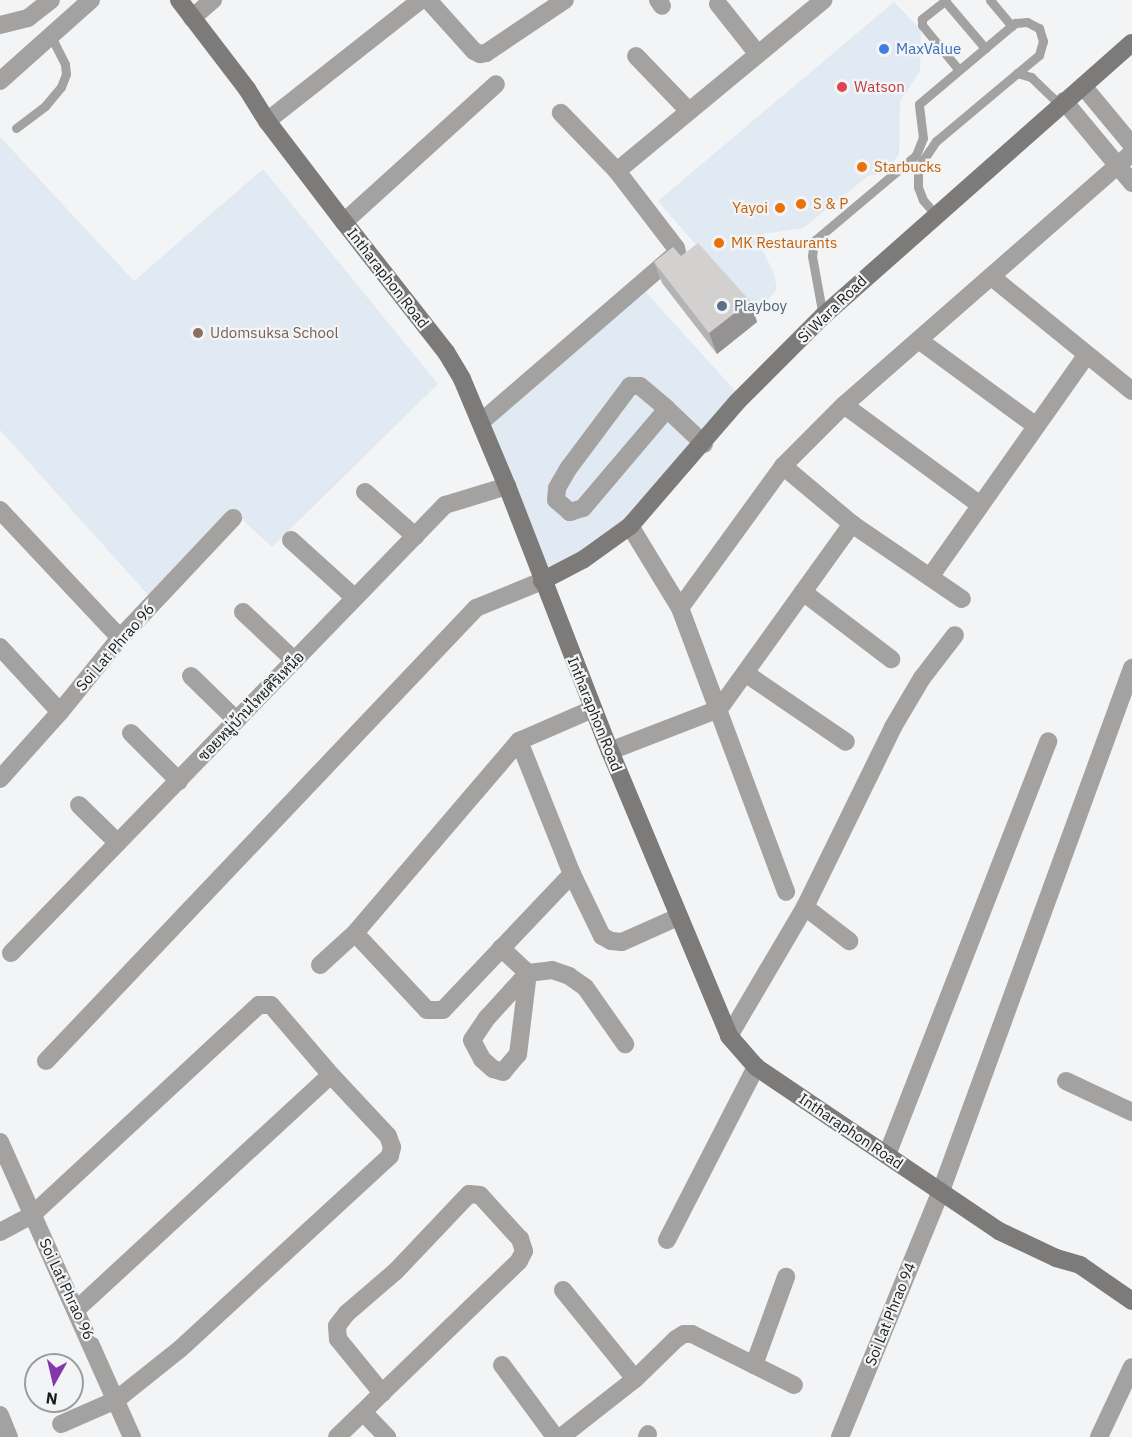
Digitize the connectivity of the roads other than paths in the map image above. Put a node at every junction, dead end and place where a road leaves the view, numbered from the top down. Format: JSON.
{"nodes":[{"id":1,"x":51,"y":0,"type":"edge"},
{"id":2,"x":91,"y":0,"type":"edge"},
{"id":3,"x":179,"y":0,"type":"edge"},
{"id":4,"x":213,"y":0,"type":"edge"},
{"id":5,"x":421,"y":0,"type":"edge"},
{"id":6,"x":428,"y":0,"type":"edge"},
{"id":7,"x":565,"y":0,"type":"edge"},
{"id":8,"x":824,"y":0,"type":"edge"},
{"id":9,"x":945,"y":0,"type":"edge"},
{"id":10,"x":990,"y":0,"type":"edge"},
{"id":11,"x":718,"y":4,"type":"dead end"},
{"id":12,"x":192,"y":18,"type":"junction"},
{"id":13,"x":0,"y":25,"type":"edge"},
{"id":14,"x":1011,"y":26,"type":"junction"},
{"id":15,"x":51,"y":36,"type":"junction"},
{"id":16,"x":1132,"y":43,"type":"edge"},
{"id":17,"x":985,"y":48,"type":"junction"},
{"id":18,"x":757,"y":53,"type":"junction"},
{"id":19,"x":636,"y":56,"type":"dead end"},
{"id":20,"x":959,"y":70,"type":"junction"},
{"id":21,"x":1017,"y":73,"type":"junction"},
{"id":22,"x":0,"y":81,"type":"edge"},
{"id":23,"x":496,"y":84,"type":"dead end"},
{"id":24,"x":1083,"y":86,"type":"junction"},
{"id":25,"x":1062,"y":103,"type":"junction"},
{"id":26,"x":689,"y":111,"type":"junction"},
{"id":27,"x":561,"y":113,"type":"dead end"},
{"id":28,"x":267,"y":121,"type":"junction"},
{"id":29,"x":16,"y":128,"type":"dead end"},
{"id":30,"x":1132,"y":145,"type":"edge"},
{"id":31,"x":1132,"y":153,"type":"edge"},
{"id":32,"x":1118,"y":166,"type":"junction"},
{"id":33,"x":617,"y":171,"type":"junction"},
{"id":34,"x":1132,"y":183,"type":"edge"},
{"id":35,"x":935,"y":214,"type":"junction"},
{"id":36,"x":344,"y":222,"type":"junction"},
{"id":37,"x":993,"y":278,"type":"junction"},
{"id":38,"x":823,"y":315,"type":"junction"},
{"id":39,"x":920,"y":340,"type":"junction"},
{"id":40,"x":1086,"y":356,"type":"junction"},
{"id":41,"x":1132,"y":391,"type":"edge"},
{"id":42,"x":844,"y":405,"type":"junction"},
{"id":43,"x":667,"y":410,"type":"junction"},
{"id":44,"x":481,"y":422,"type":"junction"},
{"id":45,"x":1036,"y":426,"type":"junction"},
{"id":46,"x":704,"y":444,"type":"junction"},
{"id":47,"x":783,"y":466,"type":"junction"},
{"id":48,"x":507,"y":486,"type":"junction"},
{"id":49,"x":365,"y":492,"type":"dead end"},
{"id":50,"x":980,"y":505,"type":"junction"},
{"id":51,"x":0,"y":510,"type":"edge"},
{"id":52,"x":233,"y":518,"type":"dead end"},
{"id":53,"x":852,"y":524,"type":"junction"},
{"id":54,"x":630,"y":526,"type":"junction"},
{"id":55,"x":416,"y":536,"type":"junction"},
{"id":56,"x":291,"y":540,"type":"dead end"},
{"id":57,"x":930,"y":577,"type":"junction"},
{"id":58,"x":542,"y":581,"type":"junction"},
{"id":59,"x":803,"y":592,"type":"junction"},
{"id":60,"x":355,"y":598,"type":"junction"},
{"id":61,"x":962,"y":598,"type":"dead end"},
{"id":62,"x":680,"y":608,"type":"junction"},
{"id":63,"x":243,"y":612,"type":"dead end"},
{"id":64,"x":955,"y":635,"type":"dead end"},
{"id":65,"x":120,"y":638,"type":"junction"},
{"id":66,"x":0,"y":647,"type":"edge"},
{"id":67,"x":891,"y":658,"type":"dead end"},
{"id":68,"x":295,"y":661,"type":"junction"},
{"id":69,"x":1132,"y":668,"type":"edge"},
{"id":70,"x":745,"y":673,"type":"junction"},
{"id":71,"x":191,"y":676,"type":"dead end"},
{"id":72,"x":593,"y":709,"type":"junction"},
{"id":73,"x":719,"y":709,"type":"junction"},
{"id":74,"x":60,"y":712,"type":"junction"},
{"id":75,"x":235,"y":719,"type":"junction"},
{"id":76,"x":131,"y":733,"type":"dead end"},
{"id":77,"x":519,"y":741,"type":"junction"},
{"id":78,"x":1048,"y":741,"type":"dead end"},
{"id":79,"x":846,"y":742,"type":"dead end"},
{"id":80,"x":610,"y":751,"type":"junction"},
{"id":81,"x":0,"y":779,"type":"edge"},
{"id":82,"x":179,"y":781,"type":"junction"},
{"id":83,"x":80,"y":805,"type":"dead end"},
{"id":84,"x":118,"y":843,"type":"junction"},
{"id":85,"x":573,"y":874,"type":"junction"},
{"id":86,"x":786,"y":892,"type":"dead end"},
{"id":87,"x":805,"y":907,"type":"junction"},
{"id":88,"x":678,"y":917,"type":"junction"},
{"id":89,"x":355,"y":933,"type":"junction"},
{"id":90,"x":849,"y":940,"type":"dead end"},
{"id":91,"x":501,"y":948,"type":"junction"},
{"id":92,"x":11,"y":953,"type":"dead end"},
{"id":93,"x":320,"y":966,"type":"dead end"},
{"id":94,"x":528,"y":973,"type":"junction"},
{"id":95,"x":729,"y":1036,"type":"junction"},
{"id":96,"x":625,"y":1044,"type":"dead end"},
{"id":97,"x":46,"y":1061,"type":"dead end"},
{"id":98,"x":756,"y":1067,"type":"junction"},
{"id":99,"x":331,"y":1075,"type":"junction"},
{"id":100,"x":1066,"y":1082,"type":"dead end"},
{"id":101,"x":1132,"y":1112,"type":"edge"},
{"id":102,"x":0,"y":1142,"type":"edge"},
{"id":103,"x":887,"y":1155,"type":"junction"},
{"id":104,"x":941,"y":1191,"type":"junction"},
{"id":105,"x":32,"y":1215,"type":"junction"},
{"id":106,"x":0,"y":1232,"type":"edge"},
{"id":107,"x":667,"y":1239,"type":"dead end"},
{"id":108,"x":786,"y":1276,"type":"dead end"},
{"id":109,"x":563,"y":1290,"type":"dead end"},
{"id":110,"x":1132,"y":1301,"type":"edge"},
{"id":111,"x":77,"y":1309,"type":"junction"},
{"id":112,"x":502,"y":1365,"type":"dead end"},
{"id":113,"x":754,"y":1365,"type":"junction"},
{"id":114,"x":1132,"y":1367,"type":"edge"},
{"id":115,"x":635,"y":1379,"type":"junction"},
{"id":116,"x":794,"y":1385,"type":"dead end"},
{"id":117,"x":382,"y":1393,"type":"junction"},
{"id":118,"x":116,"y":1400,"type":"junction"},
{"id":119,"x":363,"y":1412,"type":"junction"},
{"id":120,"x":0,"y":1415,"type":"edge"},
{"id":121,"x":61,"y":1424,"type":"dead end"},
{"id":122,"x":9,"y":1437,"type":"edge"},
{"id":123,"x":132,"y":1437,"type":"edge"},
{"id":124,"x":337,"y":1437,"type":"edge"},
{"id":125,"x":387,"y":1437,"type":"edge"},
{"id":126,"x":555,"y":1437,"type":"edge"},
{"id":127,"x":561,"y":1437,"type":"edge"},
{"id":128,"x":840,"y":1437,"type":"edge"},
{"id":129,"x":1099,"y":1437,"type":"edge"}],
"edges":[{"from":1,"to":13,"type":"street"},
{"from":2,"to":15,"type":"street"},
{"from":3,"to":12,"type":"street","name":"Intharaphon Road"},
{"from":4,"to":12,"type":"street"},
{"from":5,"to":28,"type":"street"},
{"from":6,"to":7,"type":"street"},
{"from":8,"to":18,"type":"street"},
{"from":9,"to":17,"type":"lane"},
{"from":9,"to":20,"type":"lane"},
{"from":10,"to":14,"type":"lane"},
{"from":11,"to":18,"type":"street"},
{"from":12,"to":28,"type":"street","name":"Intharaphon Road"},
{"from":14,"to":17,"type":"lane"},
{"from":14,"to":21,"type":"lane"},
{"from":15,"to":22,"type":"street"},
{"from":15,"to":29,"type":"lane"},
{"from":16,"to":24,"type":"street","name":"Si Wara Road"},
{"from":17,"to":20,"type":"lane"},
{"from":18,"to":26,"type":"street"},
{"from":19,"to":26,"type":"street"},
{"from":20,"to":38,"type":"lane"},
{"from":21,"to":25,"type":"lane"},
{"from":21,"to":35,"type":"lane"},
{"from":23,"to":36,"type":"street"},
{"from":24,"to":25,"type":"street","name":"Si Wara Road"},
{"from":24,"to":30,"type":"street"},
{"from":25,"to":32,"type":"street"},
{"from":25,"to":35,"type":"street","name":"Si Wara Road"},
{"from":26,"to":33,"type":"street"},
{"from":27,"to":33,"type":"street"},
{"from":28,"to":36,"type":"street","name":"Intharaphon Road"},
{"from":31,"to":32,"type":"street"},
{"from":32,"to":34,"type":"street"},
{"from":32,"to":37,"type":"street"},
{"from":33,"to":44,"type":"street"},
{"from":35,"to":38,"type":"street","name":"Si Wara Road"},
{"from":36,"to":44,"type":"street","name":"Intharaphon Road"},
{"from":37,"to":39,"type":"street"},
{"from":37,"to":40,"type":"street"},
{"from":38,"to":46,"type":"street","name":"Si Wara Road"},
{"from":39,"to":42,"type":"street"},
{"from":39,"to":45,"type":"street"},
{"from":40,"to":41,"type":"street"},
{"from":40,"to":45,"type":"street"},
{"from":42,"to":47,"type":"street"},
{"from":42,"to":50,"type":"street"},
{"from":43,"to":43,"type":"street"},
{"from":43,"to":46,"type":"street"},
{"from":44,"to":48,"type":"street","name":"Intharaphon Road"},
{"from":45,"to":50,"type":"street"},
{"from":46,"to":54,"type":"street","name":"Si Wara Road"},
{"from":47,"to":53,"type":"street"},
{"from":47,"to":62,"type":"street"},
{"from":48,"to":55,"type":"street","name":"ซอยหมู่บ้านไทยศิริเหนือ"},
{"from":48,"to":58,"type":"street","name":"Intharaphon Road"},
{"from":49,"to":55,"type":"street"},
{"from":50,"to":57,"type":"street"},
{"from":51,"to":65,"type":"street"},
{"from":52,"to":65,"type":"street","name":"Soi Lat Phrao 96"},
{"from":53,"to":57,"type":"street"},
{"from":53,"to":59,"type":"street"},
{"from":54,"to":58,"type":"street","name":"Si Wara Road"},
{"from":54,"to":62,"type":"street"},
{"from":55,"to":60,"type":"street","name":"ซอยหมู่บ้านไทยศิริเหนือ"},
{"from":56,"to":60,"type":"street"},
{"from":57,"to":61,"type":"street"},
{"from":58,"to":72,"type":"street","name":"Intharaphon Road"},
{"from":58,"to":97,"type":"street"},
{"from":59,"to":67,"type":"street"},
{"from":59,"to":70,"type":"street"},
{"from":60,"to":68,"type":"street","name":"ซอยหมู่บ้านไทยศิริเหนือ"},
{"from":62,"to":73,"type":"street"},
{"from":63,"to":68,"type":"street"},
{"from":64,"to":87,"type":"street"},
{"from":65,"to":74,"type":"street","name":"Soi Lat Phrao 96"},
{"from":66,"to":74,"type":"street"},
{"from":68,"to":75,"type":"street","name":"ซอยหมู่บ้านไทยศิริเหนือ"},
{"from":69,"to":104,"type":"street","name":"Soi Lat Phrao 94"},
{"from":70,"to":73,"type":"street"},
{"from":70,"to":79,"type":"street"},
{"from":71,"to":75,"type":"street"},
{"from":72,"to":77,"type":"street"},
{"from":72,"to":80,"type":"street","name":"Intharaphon Road"},
{"from":73,"to":80,"type":"street"},
{"from":73,"to":86,"type":"street"},
{"from":74,"to":81,"type":"street","name":"Soi Lat Phrao 96"},
{"from":75,"to":82,"type":"street","name":"ซอยหมู่บ้านไทยศิริเหนือ"},
{"from":76,"to":82,"type":"street"},
{"from":77,"to":85,"type":"street"},
{"from":77,"to":89,"type":"street"},
{"from":78,"to":103,"type":"street"},
{"from":80,"to":88,"type":"street","name":"Intharaphon Road"},
{"from":82,"to":84,"type":"street","name":"ซอยหมู่บ้านไทยศิริเหนือ"},
{"from":83,"to":84,"type":"street"},
{"from":84,"to":92,"type":"street","name":"ซอยหมู่บ้านไทยศิริเหนือ"},
{"from":85,"to":88,"type":"street"},
{"from":85,"to":91,"type":"street"},
{"from":87,"to":90,"type":"street"},
{"from":87,"to":95,"type":"street"},
{"from":88,"to":95,"type":"street","name":"Intharaphon Road"},
{"from":89,"to":91,"type":"street"},
{"from":89,"to":93,"type":"street"},
{"from":91,"to":94,"type":"street"},
{"from":94,"to":94,"type":"street"},
{"from":94,"to":96,"type":"street"},
{"from":95,"to":98,"type":"street","name":"Intharaphon Road"},
{"from":98,"to":103,"type":"street","name":"Intharaphon Road"},
{"from":98,"to":107,"type":"street"},
{"from":99,"to":105,"type":"street"},
{"from":99,"to":111,"type":"street"},
{"from":99,"to":118,"type":"street"},
{"from":100,"to":101,"type":"street"},
{"from":102,"to":105,"type":"street","name":"Soi Lat Phrao 96"},
{"from":103,"to":104,"type":"street","name":"Intharaphon Road"},
{"from":104,"to":110,"type":"street","name":"Intharaphon Road"},
{"from":104,"to":128,"type":"street","name":"Soi Lat Phrao 94"},
{"from":105,"to":106,"type":"street"},
{"from":105,"to":111,"type":"street","name":"Soi Lat Phrao 96"},
{"from":108,"to":113,"type":"street"},
{"from":109,"to":115,"type":"street"},
{"from":111,"to":118,"type":"street","name":"Soi Lat Phrao 96"},
{"from":112,"to":126,"type":"street"},
{"from":113,"to":115,"type":"street"},
{"from":113,"to":116,"type":"street"},
{"from":114,"to":129,"type":"street"},
{"from":115,"to":127,"type":"street"},
{"from":117,"to":117,"type":"street"},
{"from":117,"to":119,"type":"street"},
{"from":118,"to":121,"type":"street"},
{"from":118,"to":123,"type":"street","name":"Soi Lat Phrao 96"},
{"from":119,"to":124,"type":"street"},
{"from":119,"to":125,"type":"street"},
{"from":120,"to":122,"type":"street"}]}
